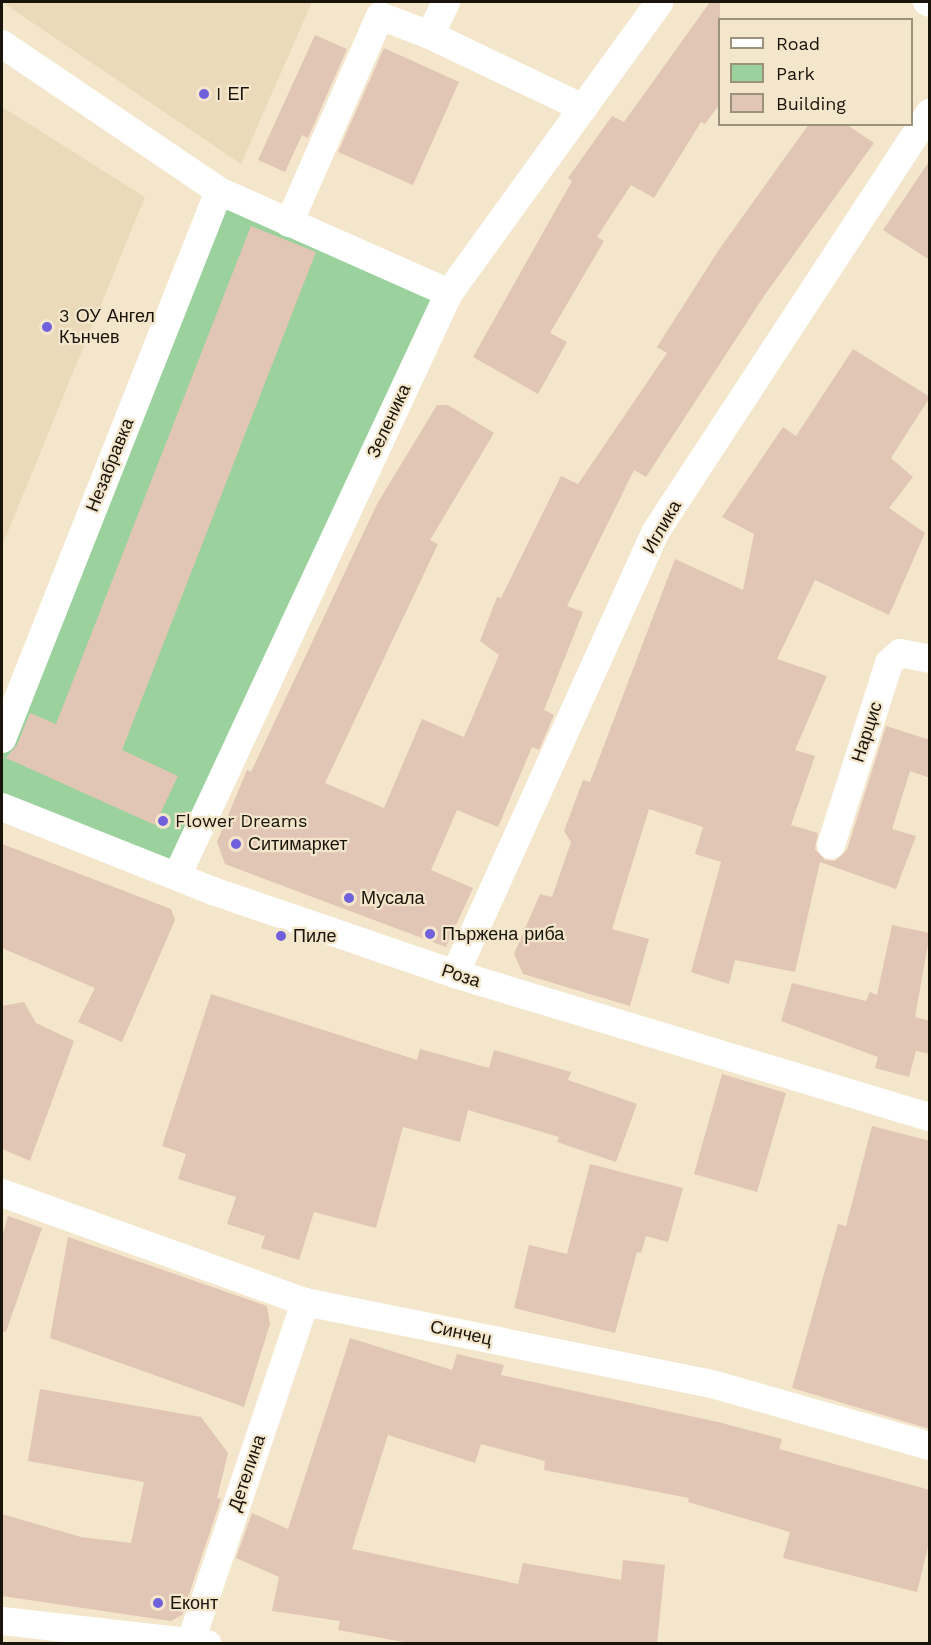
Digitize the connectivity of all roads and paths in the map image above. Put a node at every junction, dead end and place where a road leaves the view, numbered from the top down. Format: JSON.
{"nodes":[{"id":1,"x":446,"y":2,"type":"edge"},
{"id":2,"x":660,"y":2,"type":"edge"},
{"id":3,"x":430,"y":35,"type":"junction"},
{"id":4,"x":2,"y":44,"type":"edge"},
{"id":5,"x":583,"y":108,"type":"junction"},
{"id":6,"x":930,"y":113,"type":"edge"},
{"id":7,"x":219,"y":191,"type":"junction"},
{"id":8,"x":289,"y":223,"type":"junction"},
{"id":9,"x":449,"y":293,"type":"junction"},
{"id":10,"x":930,"y":659,"type":"edge"},
{"id":11,"x":2,"y":739,"type":"edge"},
{"id":12,"x":2,"y":807,"type":"edge"},
{"id":13,"x":831,"y":845,"type":"dead end"},
{"id":14,"x":177,"y":876,"type":"junction"},
{"id":15,"x":455,"y":974,"type":"junction"},
{"id":16,"x":930,"y":1118,"type":"edge"},
{"id":17,"x":2,"y":1193,"type":"edge"},
{"id":18,"x":305,"y":1302,"type":"junction"},
{"id":19,"x":930,"y":1446,"type":"edge"},
{"id":20,"x":2,"y":1621,"type":"edge"},
{"id":21,"x":196,"y":1642,"type":"edge"}],
"edges":[{"from":1,"to":3,"type":"street"},
{"from":2,"to":5,"type":"street","name":"Зеленика"},
{"from":3,"to":5,"type":"street"},
{"from":3,"to":8,"type":"street"},
{"from":4,"to":7,"type":"street"},
{"from":5,"to":9,"type":"street","name":"Зеленика"},
{"from":6,"to":15,"type":"street","name":"Иглика"},
{"from":7,"to":8,"type":"street"},
{"from":7,"to":11,"type":"street","name":"Незабравка"},
{"from":8,"to":9,"type":"street"},
{"from":9,"to":14,"type":"street","name":"Зеленика"},
{"from":10,"to":13,"type":"street","name":"Нарцис"},
{"from":12,"to":14,"type":"street","name":"Роза"},
{"from":14,"to":15,"type":"street","name":"Роза"},
{"from":15,"to":16,"type":"street","name":"Роза"},
{"from":17,"to":18,"type":"street","name":"Синчец"},
{"from":18,"to":19,"type":"street","name":"Синчец"},
{"from":18,"to":21,"type":"street","name":"Детелина"},
{"from":20,"to":21,"type":"street"}]}
